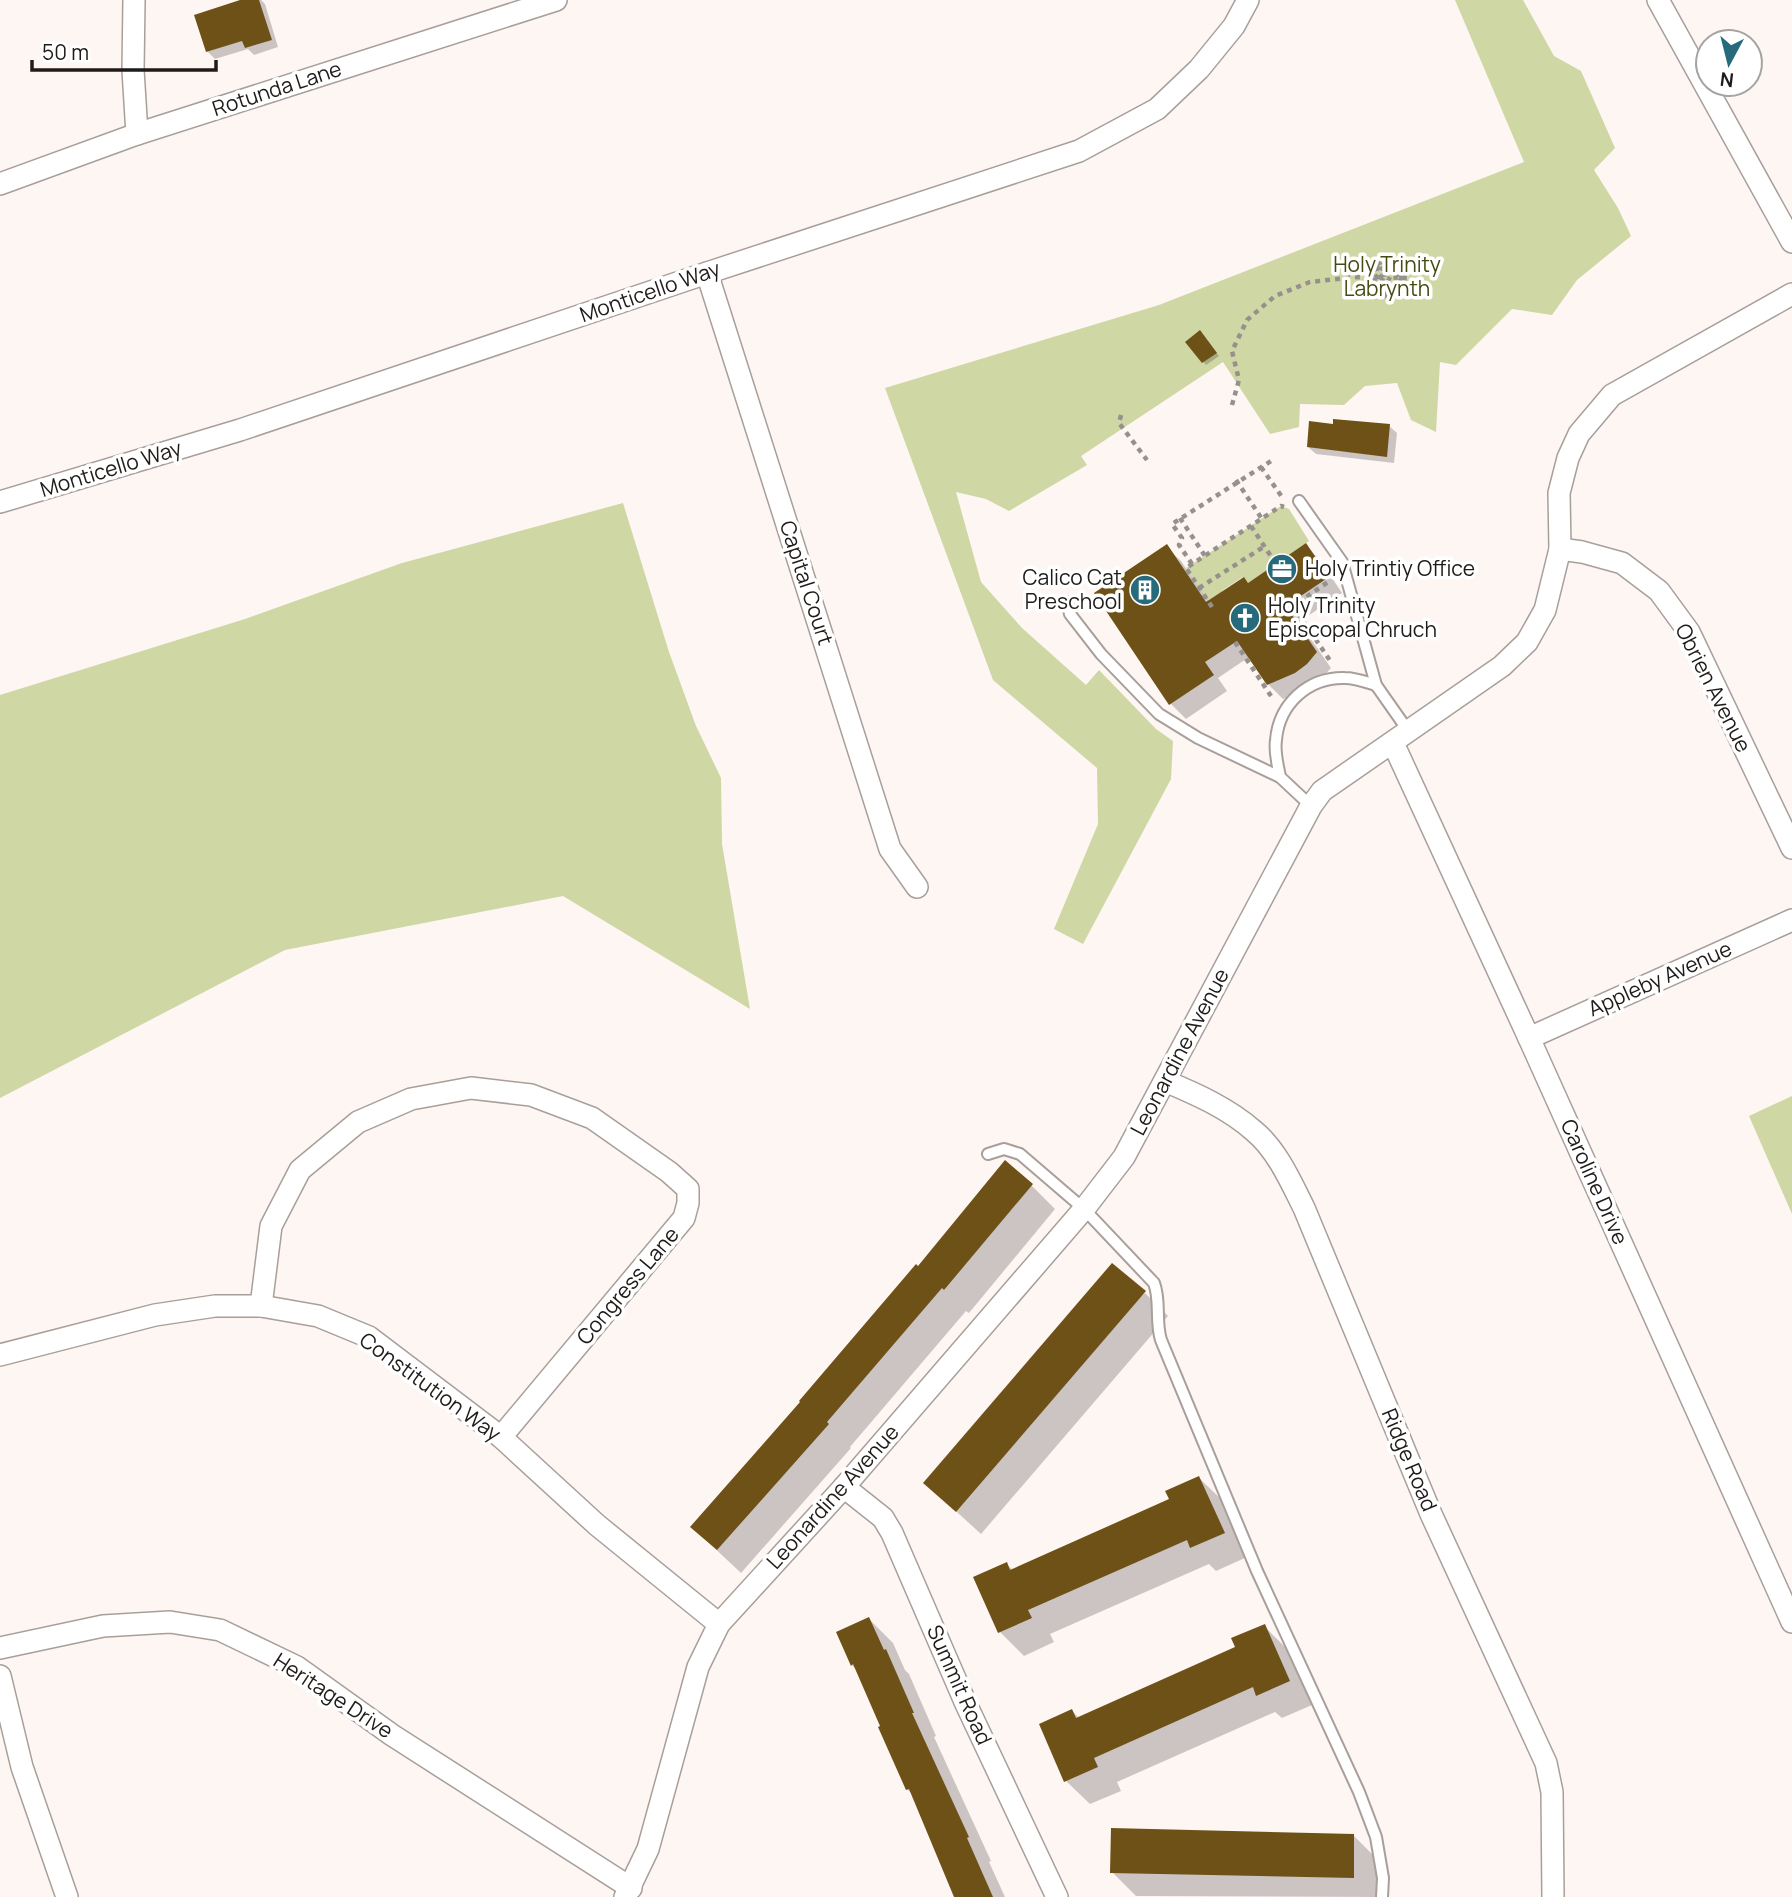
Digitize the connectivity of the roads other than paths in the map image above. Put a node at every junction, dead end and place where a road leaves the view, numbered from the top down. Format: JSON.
{"nodes":[{"id":1,"x":134,"y":0,"type":"edge"},
{"id":2,"x":556,"y":0,"type":"edge"},
{"id":3,"x":1248,"y":0,"type":"edge"},
{"id":4,"x":1658,"y":0,"type":"edge"},
{"id":5,"x":137,"y":134,"type":"junction"},
{"id":6,"x":0,"y":184,"type":"edge"},
{"id":7,"x":1792,"y":242,"type":"edge"},
{"id":8,"x":707,"y":273,"type":"junction"},
{"id":9,"x":1792,"y":294,"type":"edge"},
{"id":10,"x":1299,"y":501,"type":"dead end"},
{"id":11,"x":0,"y":502,"type":"edge"},
{"id":12,"x":1560,"y":549,"type":"junction"},
{"id":13,"x":1067,"y":602,"type":"dead end"},
{"id":14,"x":1376,"y":685,"type":"junction"},
{"id":15,"x":1401,"y":737,"type":"junction"},
{"id":16,"x":1280,"y":778,"type":"junction"},
{"id":17,"x":1311,"y":806,"type":"junction"},
{"id":18,"x":1792,"y":848,"type":"edge"},
{"id":19,"x":917,"y":887,"type":"dead end"},
{"id":20,"x":1792,"y":920,"type":"edge"},
{"id":21,"x":1529,"y":1038,"type":"junction"},
{"id":22,"x":1165,"y":1080,"type":"junction"},
{"id":23,"x":988,"y":1154,"type":"dead end"},
{"id":24,"x":1084,"y":1209,"type":"junction"},
{"id":25,"x":261,"y":1306,"type":"junction"},
{"id":26,"x":0,"y":1355,"type":"edge"},
{"id":27,"x":501,"y":1437,"type":"junction"},
{"id":28,"x":844,"y":1487,"type":"junction"},
{"id":29,"x":1792,"y":1622,"type":"edge"},
{"id":30,"x":719,"y":1624,"type":"junction"},
{"id":31,"x":0,"y":1648,"type":"edge"},
{"id":32,"x":0,"y":1676,"type":"edge"},
{"id":33,"x":628,"y":1892,"type":"edge"},
{"id":34,"x":67,"y":1897,"type":"edge"},
{"id":35,"x":1057,"y":1897,"type":"edge"},
{"id":36,"x":1382,"y":1897,"type":"edge"},
{"id":37,"x":1553,"y":1897,"type":"edge"}],
"edges":[{"from":1,"to":5,"type":"street"},
{"from":2,"to":5,"type":"street","name":"Rotunda Lane"},
{"from":3,"to":8,"type":"street","name":"Monticello Way"},
{"from":4,"to":7,"type":"street"},
{"from":5,"to":6,"type":"street","name":"Rotunda Lane"},
{"from":8,"to":11,"type":"street","name":"Monticello Way"},
{"from":8,"to":19,"type":"street","name":"Capital Court"},
{"from":9,"to":12,"type":"street","name":"Leonardine Avenue"},
{"from":10,"to":14,"type":"lane"},
{"from":12,"to":15,"type":"street","name":"Leonardine Avenue"},
{"from":12,"to":18,"type":"street","name":"Obrien Avenue"},
{"from":13,"to":16,"type":"lane"},
{"from":14,"to":15,"type":"lane"},
{"from":14,"to":16,"type":"lane"},
{"from":15,"to":17,"type":"street","name":"Leonardine Avenue"},
{"from":15,"to":21,"type":"street","name":"Caroline Drive"},
{"from":16,"to":17,"type":"lane"},
{"from":17,"to":22,"type":"street","name":"Leonardine Avenue"},
{"from":20,"to":21,"type":"street","name":"Appleby Avenue"},
{"from":21,"to":29,"type":"street","name":"Caroline Drive"},
{"from":22,"to":24,"type":"street","name":"Leonardine Avenue"},
{"from":22,"to":37,"type":"street","name":"Ridge Road"},
{"from":23,"to":24,"type":"lane"},
{"from":24,"to":28,"type":"street","name":"Leonardine Avenue"},
{"from":24,"to":36,"type":"lane"},
{"from":25,"to":26,"type":"street","name":"Constitution Way"},
{"from":25,"to":27,"type":"street","name":"Constitution Way"},
{"from":25,"to":27,"type":"street","name":"Congress Lane"},
{"from":27,"to":30,"type":"street","name":"Constitution Way"},
{"from":28,"to":30,"type":"street","name":"Leonardine Avenue"},
{"from":28,"to":35,"type":"street","name":"Summit Road"},
{"from":30,"to":33,"type":"street","name":"Leonardine Avenue"},
{"from":31,"to":33,"type":"street","name":"Heritage Drive"},
{"from":32,"to":34,"type":"street"}]}
